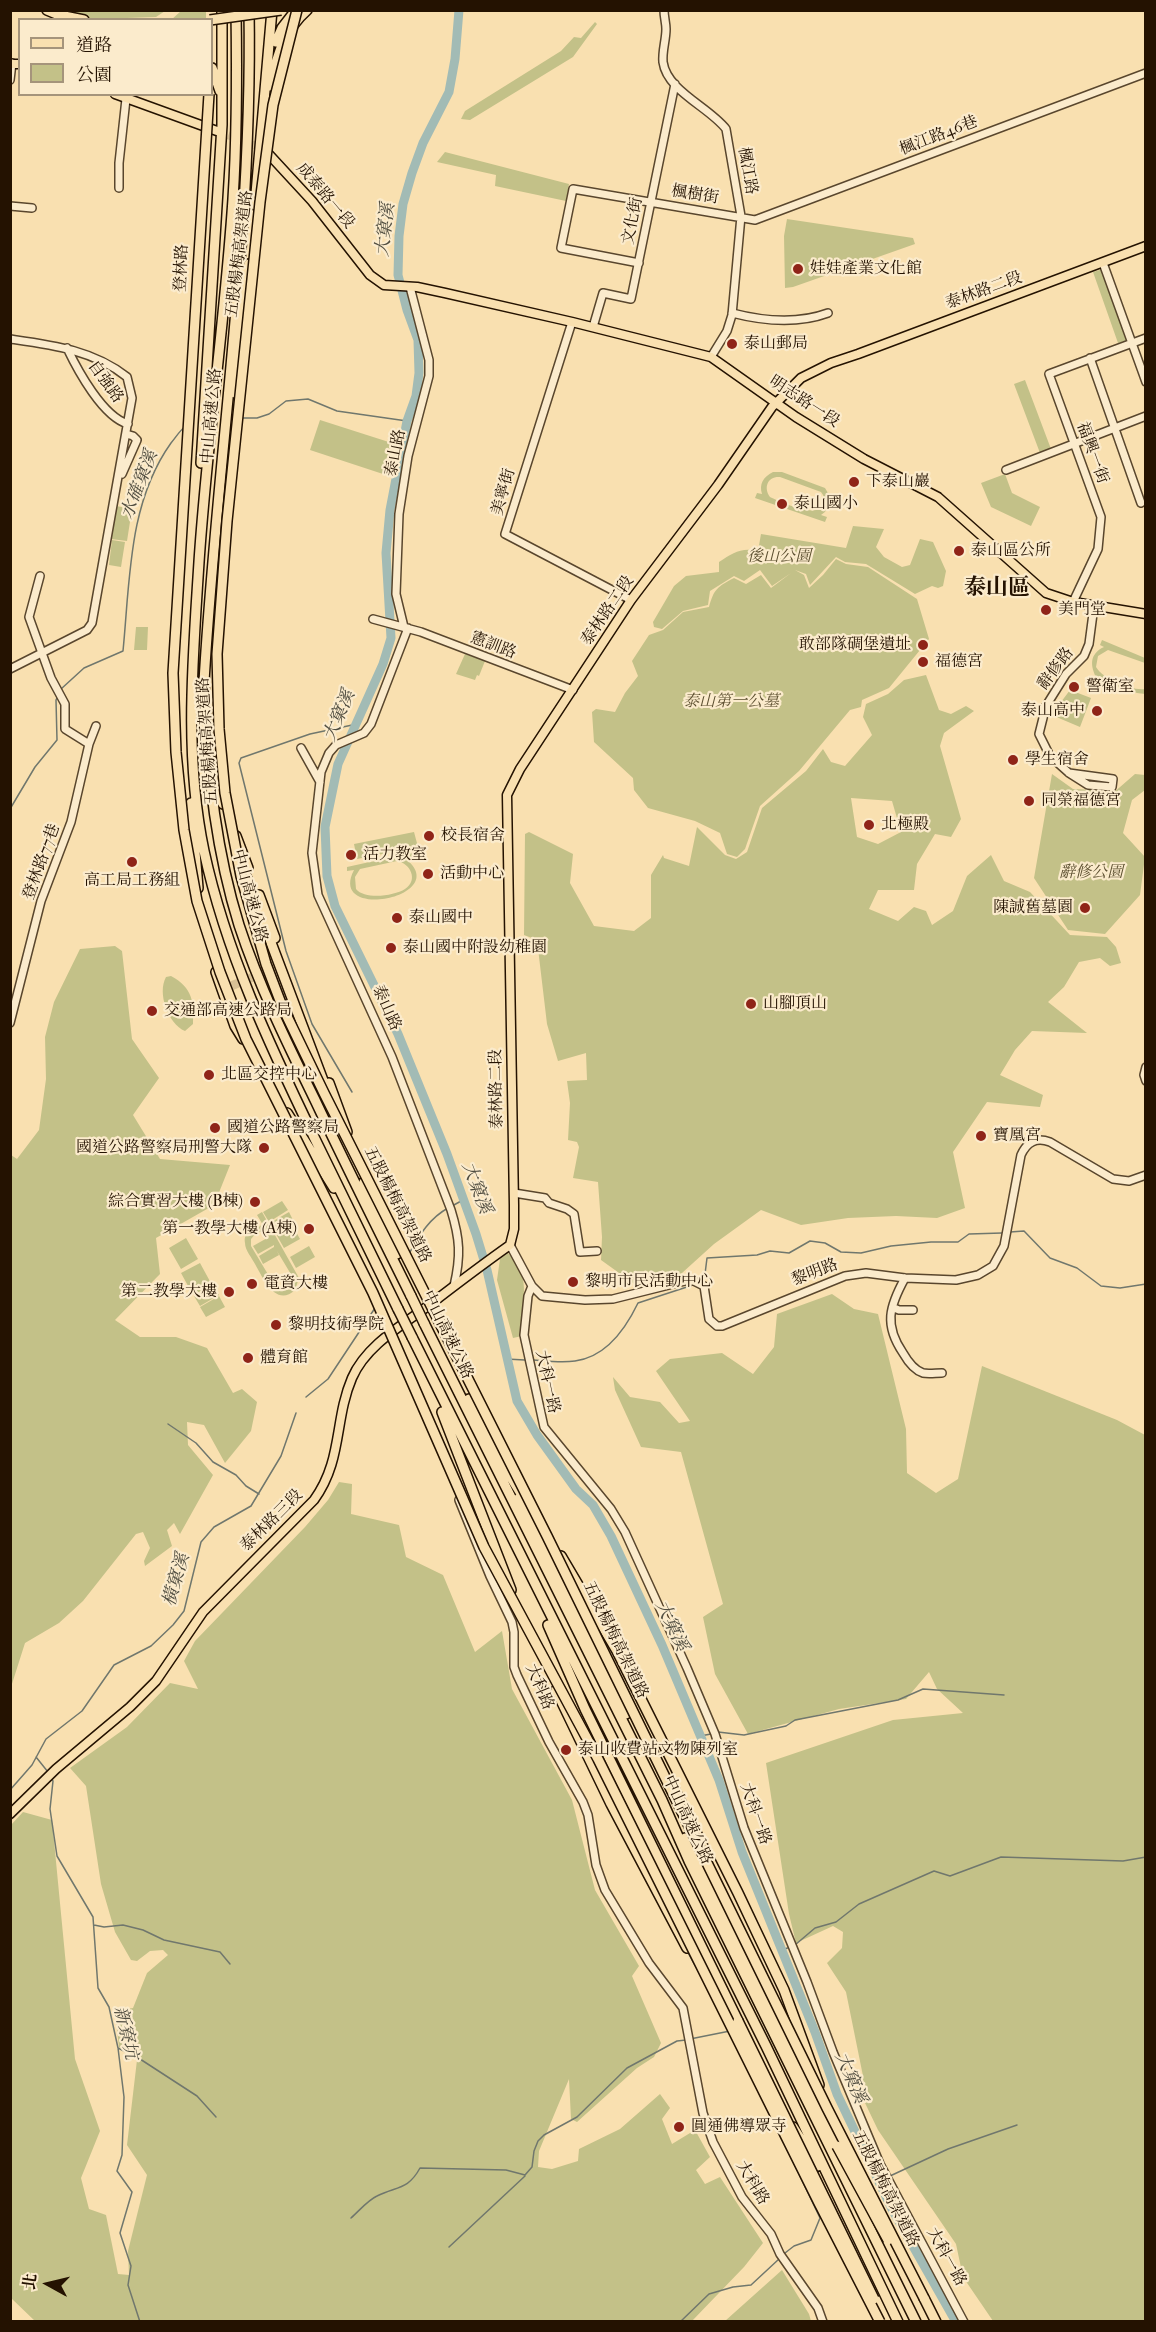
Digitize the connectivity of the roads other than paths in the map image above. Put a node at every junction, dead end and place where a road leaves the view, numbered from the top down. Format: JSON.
{"nodes":[{"id":1,"x":40,"y":10,"type":"edge"},
{"id":2,"x":47,"y":10,"type":"edge"},
{"id":3,"x":222,"y":10,"type":"edge"},
{"id":4,"x":236,"y":10,"type":"edge"},
{"id":5,"x":249,"y":10,"type":"edge"},
{"id":6,"x":272,"y":10,"type":"edge"},
{"id":7,"x":281,"y":10,"type":"edge"},
{"id":8,"x":297,"y":10,"type":"edge"},
{"id":9,"x":307,"y":10,"type":"edge"},
{"id":10,"x":664,"y":10,"type":"edge"},
{"id":11,"x":58,"y":18,"type":"edge"},
{"id":12,"x":74,"y":18,"type":"edge"},
{"id":13,"x":213,"y":20,"type":"edge"},
{"id":14,"x":14,"y":64,"type":"edge"},
{"id":15,"x":213,"y":71,"type":"edge"},
{"id":16,"x":1146,"y":73,"type":"edge"},
{"id":17,"x":10,"y":80,"type":"edge"},
{"id":18,"x":675,"y":84,"type":"junction"},
{"id":19,"x":119,"y":96,"type":"edge"},
{"id":20,"x":209,"y":96,"type":"edge"},
{"id":21,"x":126,"y":99,"type":"junction"},
{"id":22,"x":262,"y":127,"type":"junction"},
{"id":23,"x":206,"y":128,"type":"junction"},
{"id":24,"x":220,"y":128,"type":"junction"},
{"id":25,"x":264,"y":149,"type":"tunnel mouth"},
{"id":26,"x":119,"y":188,"type":"dead end"},
{"id":27,"x":650,"y":202,"type":"junction"},
{"id":28,"x":10,"y":206,"type":"edge"},
{"id":29,"x":32,"y":208,"type":"dead end"},
{"id":30,"x":741,"y":216,"type":"junction"},
{"id":31,"x":1146,"y":246,"type":"edge"},
{"id":32,"x":639,"y":263,"type":"junction"},
{"id":33,"x":1104,"y":263,"type":"junction"},
{"id":34,"x":388,"y":286,"type":"joint"},
{"id":35,"x":410,"y":287,"type":"junction"},
{"id":36,"x":732,"y":313,"type":"junction"},
{"id":37,"x":828,"y":313,"type":"dead end"},
{"id":38,"x":572,"y":322,"type":"junction"},
{"id":39,"x":593,"y":327,"type":"junction"},
{"id":40,"x":1146,"y":338,"type":"edge"},
{"id":41,"x":10,"y":339,"type":"edge"},
{"id":42,"x":1132,"y":343,"type":"junction"},
{"id":43,"x":68,"y":348,"type":"junction"},
{"id":44,"x":711,"y":357,"type":"junction"},
{"id":45,"x":1090,"y":358,"type":"junction"},
{"id":46,"x":1146,"y":382,"type":"edge"},
{"id":47,"x":776,"y":402,"type":"junction"},
{"id":48,"x":188,"y":410,"type":"dead end"},
{"id":49,"x":230,"y":413,"type":"junction"},
{"id":50,"x":1146,"y":416,"type":"edge"},
{"id":51,"x":207,"y":420,"type":"junction"},
{"id":52,"x":128,"y":424,"type":"junction"},
{"id":53,"x":229,"y":424,"type":"junction"},
{"id":54,"x":1115,"y":427,"type":"junction"},
{"id":55,"x":126,"y":434,"type":"junction"},
{"id":56,"x":1074,"y":442,"type":"junction"},
{"id":57,"x":1006,"y":470,"type":"dead end"},
{"id":58,"x":115,"y":497,"type":"junction"},
{"id":59,"x":1141,"y":503,"type":"dead end"},
{"id":60,"x":40,"y":576,"type":"dead end"},
{"id":61,"x":631,"y":600,"type":"junction"},
{"id":62,"x":1073,"y":602,"type":"junction"},
{"id":63,"x":1094,"y":606,"type":"junction"},
{"id":64,"x":1146,"y":614,"type":"edge"},
{"id":65,"x":372,"y":619,"type":"dead end"},
{"id":66,"x":406,"y":628,"type":"junction"},
{"id":67,"x":42,"y":653,"type":"junction"},
{"id":68,"x":10,"y":669,"type":"edge"},
{"id":69,"x":204,"y":682,"type":"junction"},
{"id":70,"x":573,"y":690,"type":"junction"},
{"id":71,"x":96,"y":726,"type":"dead end"},
{"id":72,"x":191,"y":735,"type":"junction"},
{"id":73,"x":210,"y":737,"type":"junction"},
{"id":74,"x":89,"y":744,"type":"junction"},
{"id":75,"x":301,"y":748,"type":"dead end"},
{"id":76,"x":1069,"y":773,"type":"junction"},
{"id":77,"x":320,"y":782,"type":"junction"},
{"id":78,"x":223,"y":804,"type":"junction"},
{"id":79,"x":280,"y":966,"type":"junction"},
{"id":80,"x":266,"y":972,"type":"tunnel mouth"},
{"id":81,"x":231,"y":986,"type":"tunnel mouth"},
{"id":82,"x":222,"y":990,"type":"junction"},
{"id":83,"x":10,"y":1023,"type":"edge"},
{"id":84,"x":1146,"y":1067,"type":"edge"},
{"id":85,"x":1146,"y":1081,"type":"edge"},
{"id":86,"x":1146,"y":1175,"type":"edge"},
{"id":87,"x":514,"y":1193,"type":"junction"},
{"id":88,"x":357,"y":1225,"type":"junction"},
{"id":89,"x":510,"y":1245,"type":"junction"},
{"id":90,"x":394,"y":1248,"type":"junction"},
{"id":91,"x":597,"y":1251,"type":"dead end"},
{"id":92,"x":905,"y":1278,"type":"junction"},
{"id":93,"x":454,"y":1286,"type":"junction"},
{"id":94,"x":532,"y":1286,"type":"junction"},
{"id":95,"x":414,"y":1295,"type":"junction"},
{"id":96,"x":894,"y":1308,"type":"junction"},
{"id":97,"x":913,"y":1310,"type":"dead end"},
{"id":98,"x":427,"y":1322,"type":"junction"},
{"id":99,"x":390,"y":1334,"type":"junction"},
{"id":100,"x":425,"y":1365,"type":"junction"},
{"id":101,"x":942,"y":1373,"type":"dead end"},
{"id":102,"x":494,"y":1450,"type":"junction"},
{"id":103,"x":527,"y":1570,"type":"junction"},
{"id":104,"x":662,"y":1800,"type":"junction"},
{"id":105,"x":10,"y":1814,"type":"edge"},
{"id":106,"x":697,"y":1863,"type":"junction"},
{"id":107,"x":848,"y":2217,"type":"junction"},
{"id":108,"x":880,"y":2247,"type":"junction"},
{"id":109,"x":924,"y":2298,"type":"junction"},
{"id":110,"x":823,"y":2322,"type":"edge"},
{"id":111,"x":882,"y":2322,"type":"edge"},
{"id":112,"x":898,"y":2322,"type":"edge"},
{"id":113,"x":916,"y":2322,"type":"edge"},
{"id":114,"x":936,"y":2322,"type":"edge"},
{"id":115,"x":964,"y":2322,"type":"edge"}],
"edges":[{"from":1,"to":11,"type":"highway"},
{"from":2,"to":12,"type":"highway"},
{"from":3,"to":24,"type":"highway"},
{"from":4,"to":51,"type":"highway","name":"中山高速公路"},
{"from":5,"to":49,"type":"highway","name":"中山高速公路"},
{"from":6,"to":22,"type":"highway"},
{"from":7,"to":13,"type":"highway","bridge":true},
{"from":8,"to":22,"type":"highway"},
{"from":8,"to":109,"type":"highway","name":"五股楊梅高架道路","bridge":true},
{"from":9,"to":22,"type":"highway"},
{"from":10,"to":18,"type":"street","name":"楓江路"},
{"from":14,"to":17,"type":"street"},
{"from":15,"to":24,"type":"highway"},
{"from":16,"to":30,"type":"street","name":"楓江路46巷"},
{"from":18,"to":27,"type":"street","name":"文化街"},
{"from":18,"to":30,"type":"street","name":"楓江路"},
{"from":19,"to":21,"type":"main road"},
{"from":20,"to":111,"type":"highway","name":"五股楊梅高架道路","bridge":true},
{"from":21,"to":23,"type":"main road"},
{"from":21,"to":26,"type":"street"},
{"from":22,"to":49,"type":"highway"},
{"from":23,"to":24,"type":"main road"},
{"from":23,"to":48,"type":"street","name":"登林路"},
{"from":24,"to":51,"type":"highway"},
{"from":25,"to":34,"type":"main road","name":"成泰路一段"},
{"from":27,"to":30,"type":"street","name":"楓樹街"},
{"from":27,"to":32,"type":"street","name":"文化街"},
{"from":27,"to":32,"type":"street","name":"楓樹街"},
{"from":28,"to":29,"type":"street"},
{"from":30,"to":36,"type":"street","name":"楓江路"},
{"from":31,"to":33,"type":"main road","name":"泰林路二段"},
{"from":32,"to":39,"type":"street","name":"文化街"},
{"from":33,"to":42,"type":"street"},
{"from":33,"to":47,"type":"main road","name":"泰林路二段"},
{"from":34,"to":35,"type":"main road","name":"明志路一段"},
{"from":35,"to":38,"type":"main road","name":"明志路一段"},
{"from":35,"to":66,"type":"street","name":"泰山路"},
{"from":36,"to":37,"type":"street"},
{"from":36,"to":44,"type":"street","name":"楓江路"},
{"from":38,"to":39,"type":"main road","name":"明志路一段"},
{"from":38,"to":61,"type":"street","name":"美寧街"},
{"from":39,"to":44,"type":"main road","name":"明志路一段"},
{"from":40,"to":42,"type":"street"},
{"from":41,"to":43,"type":"street","name":"自強路"},
{"from":42,"to":45,"type":"street"},
{"from":42,"to":46,"type":"street"},
{"from":43,"to":52,"type":"street","name":"自強路"},
{"from":43,"to":52,"type":"street","name":"自強路"},
{"from":44,"to":47,"type":"main road","name":"明志路一段"},
{"from":45,"to":54,"type":"street"},
{"from":45,"to":56,"type":"street","name":"福興一街"},
{"from":47,"to":61,"type":"main road","name":"泰林路二段"},
{"from":47,"to":62,"type":"main road","name":"明志路一段"},
{"from":49,"to":53,"type":"highway","name":"中山高速公路"},
{"from":50,"to":54,"type":"street"},
{"from":51,"to":72,"type":"highway","name":"中山高速公路"},
{"from":52,"to":55,"type":"street","name":"自強路"},
{"from":53,"to":69,"type":"highway","name":"中山高速公路"},
{"from":53,"to":73,"type":"highway"},
{"from":54,"to":56,"type":"street"},
{"from":54,"to":59,"type":"street"},
{"from":55,"to":58,"type":"street"},
{"from":55,"to":58,"type":"street"},
{"from":56,"to":57,"type":"street"},
{"from":56,"to":62,"type":"street","name":"福興一街"},
{"from":58,"to":67,"type":"street"},
{"from":60,"to":67,"type":"street"},
{"from":61,"to":70,"type":"main road","name":"泰林路二段"},
{"from":62,"to":63,"type":"main road","name":"明志路一段"},
{"from":63,"to":64,"type":"main road","name":"明志路一段"},
{"from":63,"to":76,"type":"street","name":"辭修路"},
{"from":65,"to":66,"type":"street","name":"憲訓路"},
{"from":66,"to":70,"type":"street","name":"憲訓路"},
{"from":66,"to":77,"type":"street","name":"泰山路"},
{"from":67,"to":68,"type":"street"},
{"from":67,"to":74,"type":"street"},
{"from":69,"to":73,"type":"highway"},
{"from":69,"to":95,"type":"highway","name":"中山高速公路"},
{"from":70,"to":87,"type":"main road","name":"泰林路二段"},
{"from":71,"to":74,"type":"street","name":"登林路77巷"},
{"from":72,"to":82,"type":"highway"},
{"from":72,"to":88,"type":"highway","name":"中山高速公路"},
{"from":73,"to":78,"type":"highway"},
{"from":74,"to":83,"type":"street","name":"登林路77巷"},
{"from":75,"to":77,"type":"street"},
{"from":76,"to":76,"type":"street","name":"辭修路"},
{"from":77,"to":93,"type":"street","name":"泰山路"},
{"from":78,"to":79,"type":"highway"},
{"from":78,"to":90,"type":"highway"},
{"from":79,"to":80,"type":"highway"},
{"from":79,"to":90,"type":"highway"},
{"from":81,"to":82,"type":"highway"},
{"from":82,"to":88,"type":"highway"},
{"from":84,"to":85,"type":"street"},
{"from":86,"to":92,"type":"street","name":"黎明路"},
{"from":87,"to":89,"type":"main road","name":"泰林路二段"},
{"from":87,"to":91,"type":"street"},
{"from":88,"to":100,"type":"highway","name":"中山高速公路","bridge":true},
{"from":89,"to":93,"type":"main road","name":"泰林路三段"},
{"from":89,"to":94,"type":"street"},
{"from":90,"to":95,"type":"highway"},
{"from":92,"to":94,"type":"street","name":"黎明路"},
{"from":92,"to":96,"type":"street"},
{"from":93,"to":99,"type":"main road","name":"泰林路三段"},
{"from":94,"to":115,"type":"street","name":"大科一路"},
{"from":95,"to":98,"type":"highway","name":"中山高速公路","bridge":true},
{"from":96,"to":97,"type":"street"},
{"from":96,"to":101,"type":"street"},
{"from":98,"to":102,"type":"highway"},
{"from":98,"to":104,"type":"highway","name":"中山高速公路"},
{"from":99,"to":105,"type":"main road","name":"泰林路三段"},
{"from":99,"to":110,"type":"street","name":"大科路"},
{"from":100,"to":103,"type":"highway","name":"中山高速公路"},
{"from":100,"to":107,"type":"highway"},
{"from":102,"to":106,"type":"highway"},
{"from":102,"to":108,"type":"highway"},
{"from":103,"to":107,"type":"highway","name":"中山高速公路"},
{"from":103,"to":111,"type":"highway","bridge":true},
{"from":104,"to":106,"type":"highway"},
{"from":104,"to":108,"type":"highway","name":"中山高速公路"},
{"from":106,"to":109,"type":"highway","bridge":true},
{"from":107,"to":112,"type":"highway","name":"中山高速公路"},
{"from":108,"to":113,"type":"highway","name":"中山高速公路"},
{"from":109,"to":114,"type":"highway","name":"五股楊梅高架道路"}]}
